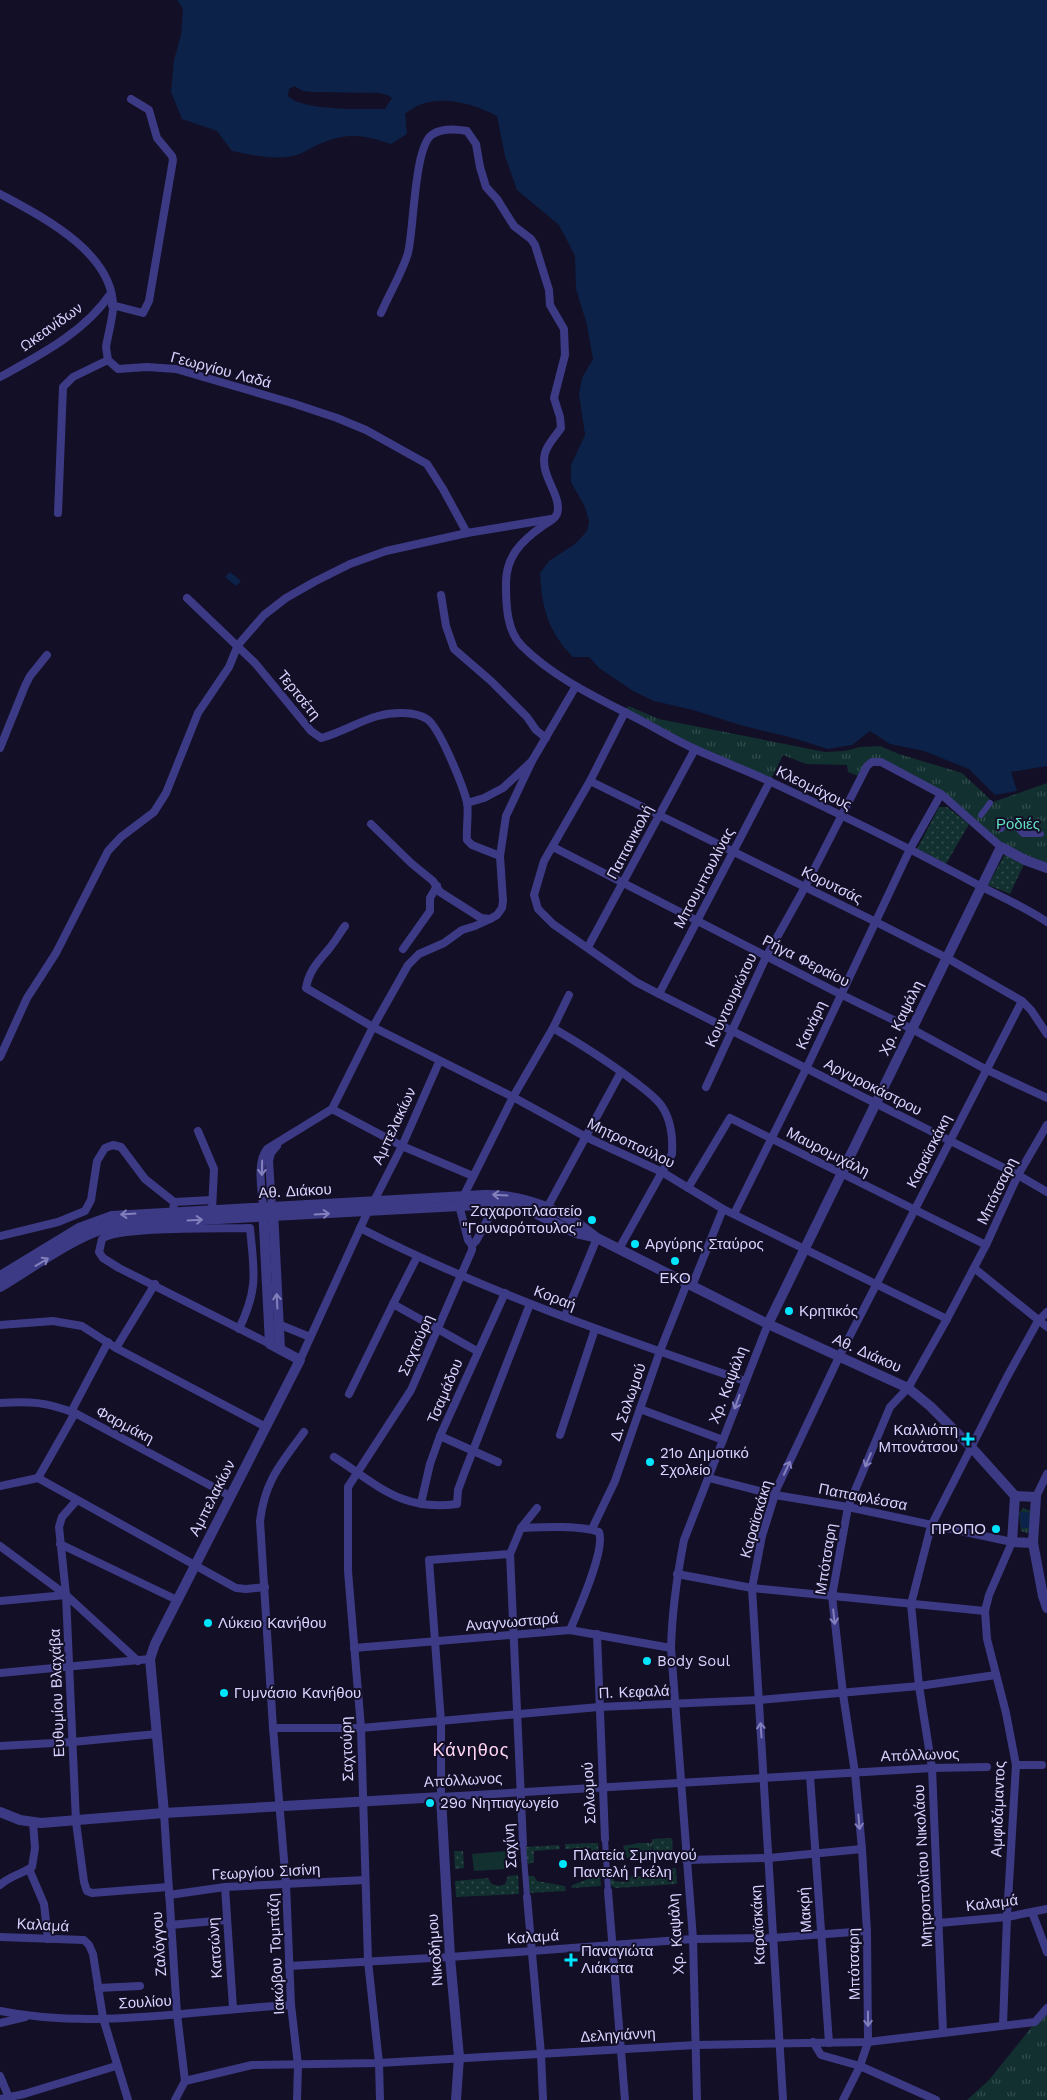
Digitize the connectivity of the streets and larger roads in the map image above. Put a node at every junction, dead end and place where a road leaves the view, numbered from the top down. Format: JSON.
{"nodes":[{"id":1,"x":131,"y":99,"type":"dead end"},
{"id":2,"x":0,"y":194,"type":"edge"},
{"id":3,"x":111,"y":293,"type":"junction"},
{"id":4,"x":112,"y":305,"type":"junction"},
{"id":5,"x":381,"y":313,"type":"dead end"},
{"id":6,"x":108,"y":360,"type":"junction"},
{"id":7,"x":0,"y":377,"type":"edge"},
{"id":8,"x":58,"y":513,"type":"dead end"},
{"id":9,"x":554,"y":519,"type":"junction"},
{"id":10,"x":467,"y":533,"type":"junction"},
{"id":11,"x":441,"y":595,"type":"dead end"},
{"id":12,"x":187,"y":598,"type":"dead end"},
{"id":13,"x":238,"y":645,"type":"junction"},
{"id":14,"x":48,"y":655,"type":"dead end"},
{"id":15,"x":576,"y":686,"type":"junction"},
{"id":16,"x":625,"y":712,"type":"junction"},
{"id":17,"x":546,"y":738,"type":"junction"},
{"id":18,"x":0,"y":748,"type":"edge"},
{"id":19,"x":695,"y":749,"type":"junction"},
{"id":20,"x":532,"y":761,"type":"junction"},
{"id":21,"x":590,"y":780,"type":"junction"},
{"id":22,"x":770,"y":781,"type":"junction"},
{"id":23,"x":941,"y":794,"type":"junction"},
{"id":24,"x":467,"y":803,"type":"junction"},
{"id":25,"x":990,"y":803,"type":"dead end"},
{"id":26,"x":660,"y":814,"type":"junction"},
{"id":27,"x":981,"y":815,"type":"dead end"},
{"id":28,"x":842,"y":817,"type":"junction"},
{"id":29,"x":371,"y":824,"type":"dead end"},
{"id":30,"x":1041,"y":834,"type":"dead end"},
{"id":31,"x":992,"y":838,"type":"junction"},
{"id":32,"x":553,"y":847,"type":"junction"},
{"id":33,"x":1001,"y":847,"type":"junction"},
{"id":34,"x":910,"y":849,"type":"junction"},
{"id":35,"x":733,"y":852,"type":"junction"},
{"id":36,"x":500,"y":856,"type":"junction"},
{"id":37,"x":1047,"y":868,"type":"edge"},
{"id":38,"x":622,"y":884,"type":"junction"},
{"id":39,"x":437,"y":886,"type":"junction"},
{"id":40,"x":805,"y":887,"type":"junction"},
{"id":41,"x":982,"y":887,"type":"junction"},
{"id":42,"x":490,"y":918,"type":"junction"},
{"id":43,"x":696,"y":921,"type":"junction"},
{"id":44,"x":876,"y":922,"type":"junction"},
{"id":45,"x":1047,"y":922,"type":"edge"},
{"id":46,"x":345,"y":926,"type":"dead end"},
{"id":47,"x":588,"y":947,"type":"junction"},
{"id":48,"x":403,"y":949,"type":"dead end"},
{"id":49,"x":766,"y":957,"type":"junction"},
{"id":50,"x":947,"y":958,"type":"junction"},
{"id":51,"x":661,"y":991,"type":"junction"},
{"id":52,"x":840,"y":994,"type":"junction"},
{"id":53,"x":569,"y":995,"type":"dead end"},
{"id":54,"x":1022,"y":1001,"type":"junction"},
{"id":55,"x":373,"y":1027,"type":"junction"},
{"id":56,"x":553,"y":1028,"type":"junction"},
{"id":57,"x":732,"y":1029,"type":"junction"},
{"id":58,"x":912,"y":1029,"type":"junction"},
{"id":59,"x":1047,"y":1034,"type":"edge"},
{"id":60,"x":0,"y":1057,"type":"edge"},
{"id":61,"x":439,"y":1062,"type":"junction"},
{"id":62,"x":806,"y":1069,"type":"junction"},
{"id":63,"x":987,"y":1070,"type":"junction"},
{"id":64,"x":622,"y":1072,"type":"junction"},
{"id":65,"x":706,"y":1087,"type":"dead end"},
{"id":66,"x":513,"y":1097,"type":"junction"},
{"id":67,"x":1047,"y":1098,"type":"edge"},
{"id":68,"x":876,"y":1102,"type":"junction"},
{"id":69,"x":332,"y":1109,"type":"junction"},
{"id":70,"x":1047,"y":1125,"type":"edge"},
{"id":71,"x":198,"y":1131,"type":"dead end"},
{"id":72,"x":586,"y":1137,"type":"junction"},
{"id":73,"x":771,"y":1139,"type":"junction"},
{"id":74,"x":949,"y":1142,"type":"junction"},
{"id":75,"x":402,"y":1146,"type":"junction"},
{"id":76,"x":662,"y":1172,"type":"junction"},
{"id":77,"x":841,"y":1173,"type":"junction"},
{"id":78,"x":1018,"y":1175,"type":"junction"},
{"id":79,"x":473,"y":1176,"type":"junction"},
{"id":80,"x":688,"y":1188,"type":"junction"},
{"id":81,"x":1047,"y":1192,"type":"edge"},
{"id":82,"x":461,"y":1201,"type":"junction"},
{"id":83,"x":374,"y":1202,"type":"junction"},
{"id":84,"x":496,"y":1204,"type":"junction"},
{"id":85,"x":212,"y":1205,"type":"junction"},
{"id":86,"x":174,"y":1207,"type":"junction"},
{"id":87,"x":547,"y":1208,"type":"junction"},
{"id":88,"x":723,"y":1209,"type":"junction"},
{"id":89,"x":368,"y":1211,"type":"junction"},
{"id":90,"x":914,"y":1211,"type":"junction"},
{"id":91,"x":268,"y":1212,"type":"junction"},
{"id":92,"x":734,"y":1214,"type":"junction"},
{"id":93,"x":360,"y":1228,"type":"junction"},
{"id":94,"x":0,"y":1236,"type":"edge"},
{"id":95,"x":597,"y":1238,"type":"junction"},
{"id":96,"x":472,"y":1244,"type":"junction"},
{"id":97,"x":986,"y":1245,"type":"junction"},
{"id":98,"x":805,"y":1248,"type":"junction"},
{"id":99,"x":619,"y":1249,"type":"junction"},
{"id":100,"x":417,"y":1257,"type":"junction"},
{"id":101,"x":974,"y":1268,"type":"junction"},
{"id":102,"x":460,"y":1275,"type":"junction"},
{"id":103,"x":0,"y":1276,"type":"edge"},
{"id":104,"x":155,"y":1284,"type":"junction"},
{"id":105,"x":690,"y":1284,"type":"junction"},
{"id":106,"x":876,"y":1285,"type":"junction"},
{"id":107,"x":0,"y":1287,"type":"edge"},
{"id":108,"x":504,"y":1293,"type":"junction"},
{"id":109,"x":393,"y":1304,"type":"junction"},
{"id":110,"x":530,"y":1304,"type":"junction"},
{"id":111,"x":1047,"y":1312,"type":"edge"},
{"id":112,"x":565,"y":1316,"type":"junction"},
{"id":113,"x":947,"y":1319,"type":"junction"},
{"id":114,"x":1038,"y":1321,"type":"junction"},
{"id":115,"x":278,"y":1324,"type":"junction"},
{"id":116,"x":768,"y":1324,"type":"junction"},
{"id":117,"x":0,"y":1325,"type":"edge"},
{"id":118,"x":1047,"y":1328,"type":"edge"},
{"id":119,"x":239,"y":1329,"type":"junction"},
{"id":120,"x":595,"y":1329,"type":"junction"},
{"id":121,"x":438,"y":1330,"type":"junction"},
{"id":122,"x":310,"y":1338,"type":"junction"},
{"id":123,"x":108,"y":1342,"type":"junction"},
{"id":124,"x":270,"y":1344,"type":"junction"},
{"id":125,"x":116,"y":1348,"type":"junction"},
{"id":126,"x":280,"y":1349,"type":"junction"},
{"id":127,"x":477,"y":1351,"type":"junction"},
{"id":128,"x":660,"y":1352,"type":"junction"},
{"id":129,"x":839,"y":1356,"type":"junction"},
{"id":130,"x":300,"y":1360,"type":"junction"},
{"id":131,"x":745,"y":1381,"type":"junction"},
{"id":132,"x":908,"y":1388,"type":"junction"},
{"id":133,"x":350,"y":1394,"type":"dead end"},
{"id":134,"x":0,"y":1403,"type":"edge"},
{"id":135,"x":640,"y":1409,"type":"junction"},
{"id":136,"x":73,"y":1413,"type":"junction"},
{"id":137,"x":266,"y":1427,"type":"junction"},
{"id":138,"x":304,"y":1432,"type":"dead end"},
{"id":139,"x":560,"y":1435,"type":"dead end"},
{"id":140,"x":440,"y":1436,"type":"junction"},
{"id":141,"x":723,"y":1440,"type":"junction"},
{"id":142,"x":972,"y":1448,"type":"junction"},
{"id":143,"x":474,"y":1451,"type":"junction"},
{"id":144,"x":334,"y":1457,"type":"dead end"},
{"id":145,"x":498,"y":1462,"type":"dead end"},
{"id":146,"x":358,"y":1472,"type":"junction"},
{"id":147,"x":1047,"y":1474,"type":"edge"},
{"id":148,"x":38,"y":1478,"type":"junction"},
{"id":149,"x":709,"y":1478,"type":"junction"},
{"id":150,"x":0,"y":1486,"type":"edge"},
{"id":151,"x":775,"y":1495,"type":"junction"},
{"id":152,"x":230,"y":1496,"type":"junction"},
{"id":153,"x":1015,"y":1496,"type":"junction"},
{"id":154,"x":1036,"y":1498,"type":"junction"},
{"id":155,"x":77,"y":1500,"type":"junction"},
{"id":156,"x":421,"y":1503,"type":"junction"},
{"id":157,"x":848,"y":1507,"type":"junction"},
{"id":158,"x":537,"y":1508,"type":"dead end"},
{"id":159,"x":931,"y":1526,"type":"junction"},
{"id":160,"x":521,"y":1528,"type":"junction"},
{"id":161,"x":596,"y":1531,"type":"junction"},
{"id":162,"x":1012,"y":1542,"type":"junction"},
{"id":163,"x":1033,"y":1543,"type":"junction"},
{"id":164,"x":60,"y":1544,"type":"junction"},
{"id":165,"x":0,"y":1546,"type":"edge"},
{"id":166,"x":510,"y":1554,"type":"junction"},
{"id":167,"x":194,"y":1566,"type":"junction"},
{"id":168,"x":677,"y":1574,"type":"junction"},
{"id":169,"x":265,"y":1587,"type":"junction"},
{"id":170,"x":752,"y":1588,"type":"junction"},
{"id":171,"x":66,"y":1595,"type":"junction"},
{"id":172,"x":1045,"y":1595,"type":"edge"},
{"id":173,"x":832,"y":1596,"type":"junction"},
{"id":174,"x":177,"y":1600,"type":"junction"},
{"id":175,"x":0,"y":1601,"type":"edge"},
{"id":176,"x":911,"y":1604,"type":"junction"},
{"id":177,"x":1047,"y":1608,"type":"edge"},
{"id":178,"x":984,"y":1611,"type":"junction"},
{"id":179,"x":570,"y":1630,"type":"junction"},
{"id":180,"x":597,"y":1634,"type":"junction"},
{"id":181,"x":513,"y":1636,"type":"junction"},
{"id":182,"x":434,"y":1642,"type":"junction"},
{"id":183,"x":354,"y":1648,"type":"junction"},
{"id":184,"x":671,"y":1648,"type":"junction"},
{"id":185,"x":150,"y":1659,"type":"junction"},
{"id":186,"x":138,"y":1661,"type":"junction"},
{"id":187,"x":70,"y":1667,"type":"junction"},
{"id":188,"x":0,"y":1673,"type":"edge"},
{"id":189,"x":996,"y":1675,"type":"junction"},
{"id":190,"x":919,"y":1686,"type":"junction"},
{"id":191,"x":843,"y":1694,"type":"junction"},
{"id":192,"x":759,"y":1700,"type":"junction"},
{"id":193,"x":676,"y":1704,"type":"junction"},
{"id":194,"x":599,"y":1707,"type":"junction"},
{"id":195,"x":518,"y":1715,"type":"junction"},
{"id":196,"x":441,"y":1722,"type":"junction"},
{"id":197,"x":273,"y":1728,"type":"junction"},
{"id":198,"x":361,"y":1728,"type":"junction"},
{"id":199,"x":158,"y":1734,"type":"junction"},
{"id":200,"x":72,"y":1742,"type":"junction"},
{"id":201,"x":0,"y":1746,"type":"edge"},
{"id":202,"x":1016,"y":1765,"type":"junction"},
{"id":203,"x":1042,"y":1765,"type":"dead end"},
{"id":204,"x":932,"y":1768,"type":"junction"},
{"id":205,"x":987,"y":1768,"type":"dead end"},
{"id":206,"x":855,"y":1773,"type":"junction"},
{"id":207,"x":810,"y":1776,"type":"junction"},
{"id":208,"x":764,"y":1778,"type":"junction"},
{"id":209,"x":681,"y":1783,"type":"junction"},
{"id":210,"x":602,"y":1788,"type":"junction"},
{"id":211,"x":521,"y":1792,"type":"junction"},
{"id":212,"x":441,"y":1797,"type":"junction"},
{"id":213,"x":363,"y":1801,"type":"junction"},
{"id":214,"x":281,"y":1806,"type":"junction"},
{"id":215,"x":0,"y":1812,"type":"edge"},
{"id":216,"x":164,"y":1813,"type":"junction"},
{"id":217,"x":33,"y":1822,"type":"junction"},
{"id":218,"x":76,"y":1822,"type":"junction"},
{"id":219,"x":605,"y":1839,"type":"joint"},
{"id":220,"x":523,"y":1844,"type":"joint"},
{"id":221,"x":862,"y":1849,"type":"junction"},
{"id":222,"x":815,"y":1854,"type":"junction"},
{"id":223,"x":769,"y":1858,"type":"junction"},
{"id":224,"x":686,"y":1860,"type":"junction"},
{"id":225,"x":30,"y":1869,"type":"junction"},
{"id":226,"x":366,"y":1880,"type":"junction"},
{"id":227,"x":286,"y":1884,"type":"junction"},
{"id":228,"x":0,"y":1885,"type":"edge"},
{"id":229,"x":225,"y":1887,"type":"junction"},
{"id":230,"x":87,"y":1891,"type":"joint"},
{"id":231,"x":169,"y":1891,"type":"junction"},
{"id":232,"x":608,"y":1891,"type":"joint"},
{"id":233,"x":527,"y":1897,"type":"joint"},
{"id":234,"x":1047,"y":1909,"type":"edge"},
{"id":235,"x":1032,"y":1912,"type":"junction"},
{"id":236,"x":1007,"y":1917,"type":"junction"},
{"id":237,"x":226,"y":1920,"type":"junction"},
{"id":238,"x":940,"y":1923,"type":"junction"},
{"id":239,"x":170,"y":1925,"type":"junction"},
{"id":240,"x":868,"y":1931,"type":"junction"},
{"id":241,"x":821,"y":1934,"type":"junction"},
{"id":242,"x":0,"y":1936,"type":"edge"},
{"id":243,"x":772,"y":1938,"type":"junction"},
{"id":244,"x":48,"y":1939,"type":"junction"},
{"id":245,"x":693,"y":1939,"type":"junction"},
{"id":246,"x":614,"y":1946,"type":"junction"},
{"id":247,"x":531,"y":1950,"type":"junction"},
{"id":248,"x":1047,"y":1952,"type":"edge"},
{"id":249,"x":450,"y":1957,"type":"junction"},
{"id":250,"x":368,"y":1960,"type":"junction"},
{"id":251,"x":289,"y":1966,"type":"junction"},
{"id":252,"x":140,"y":1986,"type":"dead end"},
{"id":253,"x":98,"y":1988,"type":"junction"},
{"id":254,"x":291,"y":2005,"type":"junction"},
{"id":255,"x":233,"y":2008,"type":"junction"},
{"id":256,"x":1047,"y":2008,"type":"edge"},
{"id":257,"x":0,"y":2011,"type":"edge"},
{"id":258,"x":177,"y":2014,"type":"junction"},
{"id":259,"x":27,"y":2017,"type":"junction"},
{"id":260,"x":104,"y":2018,"type":"junction"},
{"id":261,"x":0,"y":2023,"type":"edge"},
{"id":262,"x":1003,"y":2025,"type":"junction"},
{"id":263,"x":943,"y":2032,"type":"junction"},
{"id":264,"x":779,"y":2042,"type":"junction"},
{"id":265,"x":813,"y":2042,"type":"junction"},
{"id":266,"x":868,"y":2042,"type":"junction"},
{"id":267,"x":829,"y":2043,"type":"junction"},
{"id":268,"x":696,"y":2045,"type":"junction"},
{"id":269,"x":622,"y":2048,"type":"junction"},
{"id":270,"x":542,"y":2054,"type":"junction"},
{"id":271,"x":459,"y":2057,"type":"junction"},
{"id":272,"x":379,"y":2062,"type":"junction"},
{"id":273,"x":298,"y":2065,"type":"junction"},
{"id":274,"x":116,"y":2066,"type":"junction"},
{"id":275,"x":860,"y":2066,"type":"junction"},
{"id":276,"x":0,"y":2076,"type":"edge"},
{"id":277,"x":185,"y":2081,"type":"junction"},
{"id":278,"x":10,"y":2098,"type":"edge"},
{"id":279,"x":0,"y":2099,"type":"edge"},
{"id":280,"x":128,"y":2100,"type":"edge"},
{"id":281,"x":175,"y":2100,"type":"edge"},
{"id":282,"x":297,"y":2100,"type":"edge"},
{"id":283,"x":380,"y":2100,"type":"edge"},
{"id":284,"x":456,"y":2100,"type":"edge"},
{"id":285,"x":543,"y":2100,"type":"edge"},
{"id":286,"x":625,"y":2100,"type":"edge"},
{"id":287,"x":697,"y":2100,"type":"edge"},
{"id":288,"x":783,"y":2100,"type":"edge"},
{"id":289,"x":843,"y":2100,"type":"edge"},
{"id":290,"x":936,"y":2100,"type":"edge"}],
"edges":[{"from":1,"to":4,"type":"street"},
{"from":2,"to":3,"type":"street"},
{"from":3,"to":4,"type":"street"},
{"from":3,"to":7,"type":"street","name":"Ωκεανίδων"},
{"from":4,"to":6,"type":"street"},
{"from":5,"to":9,"type":"street"},
{"from":6,"to":8,"type":"street"},
{"from":6,"to":10,"type":"street","name":"Γεωργίου Λαδά"},
{"from":9,"to":10,"type":"street"},
{"from":9,"to":15,"type":"street","name":"Κλεομάχους"},
{"from":10,"to":13,"type":"street"},
{"from":11,"to":17,"type":"street"},
{"from":12,"to":13,"type":"street","name":"Τερτσέτη"},
{"from":13,"to":24,"type":"street","name":"Τερτσέτη"},
{"from":13,"to":60,"type":"street"},
{"from":14,"to":18,"type":"street"},
{"from":15,"to":16,"type":"street","name":"Κλεομάχους"},
{"from":15,"to":17,"type":"street"},
{"from":16,"to":19,"type":"street","name":"Κλεομάχους"},
{"from":16,"to":21,"type":"street","name":"Αργυροκάστρου"},
{"from":17,"to":20,"type":"street"},
{"from":19,"to":22,"type":"street","name":"Κλεομάχους"},
{"from":19,"to":26,"type":"street","name":"Παπανικολή"},
{"from":20,"to":24,"type":"street"},
{"from":20,"to":36,"type":"street"},
{"from":21,"to":26,"type":"street","name":"Κορυτσάς"},
{"from":21,"to":32,"type":"street","name":"Αργυροκάστρου"},
{"from":22,"to":28,"type":"street","name":"Κλεομάχους"},
{"from":22,"to":35,"type":"street","name":"Μπουμπουλίνας"},
{"from":23,"to":28,"type":"street","name":"Κουντουριώτου"},
{"from":23,"to":31,"type":"street"},
{"from":23,"to":34,"type":"street","name":"Κανάρη"},
{"from":24,"to":36,"type":"street","name":"Τερτσέτη"},
{"from":25,"to":27,"type":"street"},
{"from":26,"to":35,"type":"street","name":"Κορυτσάς"},
{"from":26,"to":38,"type":"street","name":"Παπανικολή"},
{"from":28,"to":34,"type":"street","name":"Κλεομάχους"},
{"from":28,"to":40,"type":"street","name":"Κουντουριώτου"},
{"from":29,"to":39,"type":"street"},
{"from":30,"to":31,"type":"street"},
{"from":31,"to":33,"type":"street"},
{"from":32,"to":38,"type":"street","name":"Ρήγα Φεραίου"},
{"from":32,"to":47,"type":"street","name":"Αργυροκάστρου"},
{"from":33,"to":37,"type":"street"},
{"from":33,"to":41,"type":"street","name":"Χρ. Καψάλη"},
{"from":34,"to":41,"type":"street","name":"Κλεομάχους"},
{"from":34,"to":44,"type":"street","name":"Κανάρη"},
{"from":35,"to":40,"type":"street","name":"Κορυτσάς"},
{"from":35,"to":43,"type":"street","name":"Μπουμπουλίνας"},
{"from":36,"to":42,"type":"street"},
{"from":38,"to":43,"type":"street","name":"Ρήγα Φεραίου"},
{"from":38,"to":47,"type":"street","name":"Παπανικολή"},
{"from":39,"to":42,"type":"street"},
{"from":39,"to":48,"type":"street"},
{"from":40,"to":44,"type":"street","name":"Κορυτσάς"},
{"from":40,"to":49,"type":"street","name":"Κουντουριώτου"},
{"from":41,"to":45,"type":"street","name":"Κλεομάχους"},
{"from":41,"to":50,"type":"street","name":"Χρ. Καψάλη"},
{"from":42,"to":55,"type":"street"},
{"from":43,"to":49,"type":"street","name":"Ρήγα Φεραίου"},
{"from":43,"to":51,"type":"street","name":"Μπουμπουλίνας"},
{"from":44,"to":50,"type":"street","name":"Κορυτσάς"},
{"from":44,"to":52,"type":"street","name":"Κανάρη"},
{"from":46,"to":55,"type":"street","name":"Μητροπούλου"},
{"from":47,"to":51,"type":"street","name":"Αργυροκάστρου"},
{"from":49,"to":52,"type":"street","name":"Ρήγα Φεραίου"},
{"from":49,"to":57,"type":"street","name":"Κουντουριώτου"},
{"from":50,"to":54,"type":"street","name":"Κορυτσάς"},
{"from":50,"to":58,"type":"street","name":"Χρ. Καψάλη"},
{"from":51,"to":57,"type":"street","name":"Αργυροκάστρου"},
{"from":52,"to":58,"type":"street","name":"Ρήγα Φεραίου"},
{"from":52,"to":62,"type":"street","name":"Κανάρη"},
{"from":53,"to":56,"type":"street"},
{"from":54,"to":59,"type":"street","name":"Κορυτσάς"},
{"from":54,"to":63,"type":"street","name":"Καραϊσκάκη"},
{"from":55,"to":61,"type":"street","name":"Μητροπούλου"},
{"from":55,"to":69,"type":"street"},
{"from":56,"to":64,"type":"street"},
{"from":56,"to":66,"type":"street"},
{"from":57,"to":62,"type":"street","name":"Αργυροκάστρου"},
{"from":57,"to":65,"type":"street","name":"Κουντουριώτου"},
{"from":58,"to":63,"type":"street","name":"Ρήγα Φεραίου"},
{"from":58,"to":68,"type":"street","name":"Χρ. Καψάλη"},
{"from":61,"to":66,"type":"street","name":"Μητροπούλου"},
{"from":61,"to":75,"type":"street","name":"Αμπελακίων"},
{"from":62,"to":68,"type":"street","name":"Αργυροκάστρου"},
{"from":62,"to":73,"type":"street","name":"Κανάρη"},
{"from":63,"to":67,"type":"street","name":"Ρήγα Φεραίου"},
{"from":63,"to":74,"type":"street","name":"Καραϊσκάκη"},
{"from":64,"to":72,"type":"street"},
{"from":64,"to":76,"type":"street"},
{"from":66,"to":72,"type":"street","name":"Μητροπούλου"},
{"from":66,"to":79,"type":"street"},
{"from":68,"to":74,"type":"street","name":"Αργυροκάστρου"},
{"from":68,"to":77,"type":"street","name":"Χρ. Καψάλη"},
{"from":69,"to":75,"type":"street"},
{"from":69,"to":91,"type":"street"},
{"from":70,"to":78,"type":"street","name":"Μπότσαρη"},
{"from":71,"to":85,"type":"street"},
{"from":72,"to":76,"type":"street","name":"Μητροπούλου"},
{"from":72,"to":87,"type":"street"},
{"from":73,"to":77,"type":"street","name":"Μαυρομιχάλη"},
{"from":73,"to":80,"type":"street","name":"Μαυρομιχάλη"},
{"from":73,"to":92,"type":"street","name":"Κανάρη"},
{"from":74,"to":78,"type":"street","name":"Αργυροκάστρου"},
{"from":74,"to":90,"type":"street","name":"Καραϊσκάκη"},
{"from":75,"to":79,"type":"street"},
{"from":75,"to":83,"type":"street","name":"Αμπελακίων"},
{"from":76,"to":80,"type":"street","name":"Μητροπούλου"},
{"from":76,"to":99,"type":"street"},
{"from":77,"to":90,"type":"street","name":"Μαυρομιχάλη"},
{"from":77,"to":98,"type":"street","name":"Χρ. Καψάλη"},
{"from":78,"to":81,"type":"street","name":"Αργυροκάστρου"},
{"from":78,"to":97,"type":"street","name":"Μπότσαρη"},
{"from":79,"to":82,"type":"street"},
{"from":80,"to":88,"type":"street","name":"Μητροπούλου"},
{"from":82,"to":83,"type":"street","name":"Αθ. Διάκου"},
{"from":82,"to":84,"type":"street","name":"Αθ. Διάκου"},
{"from":87,"to":82,"type":"street","name":"Αθ. Διάκου","one_way":true},
{"from":82,"to":89,"type":"street","name":"Αθ. Διάκου"},
{"from":82,"to":96,"type":"street"},
{"from":83,"to":91,"type":"street","name":"Αθ. Διάκου"},
{"from":84,"to":95,"type":"street","name":"Αθ. Διάκου"},
{"from":84,"to":96,"type":"street","name":"Σαχτούρη"},
{"from":85,"to":86,"type":"street","name":"Αθ. Διάκου"},
{"from":85,"to":91,"type":"street","name":"Αθ. Διάκου"},
{"from":86,"to":94,"type":"street"},
{"from":86,"to":103,"type":"street","name":"Αθ. Διάκου","one_way":true},
{"from":87,"to":95,"type":"street","name":"Αθ. Διάκου"},
{"from":88,"to":92,"type":"street","name":"Μητροπούλου"},
{"from":88,"to":105,"type":"street"},
{"from":91,"to":89,"type":"street","name":"Αθ. Διάκου","one_way":true},
{"from":89,"to":93,"type":"street","name":"Αμπελακίων"},
{"from":90,"to":97,"type":"street","name":"Μαυρομιχάλη"},
{"from":90,"to":106,"type":"street","name":"Καραϊσκάκη"},
{"from":107,"to":91,"type":"street","name":"Αθ. Διάκου","one_way":true},
{"from":115,"to":91,"type":"street","one_way":true},
{"from":91,"to":124,"type":"street"},
{"from":92,"to":98,"type":"street","name":"Μητροπούλου"},
{"from":93,"to":100,"type":"street","name":"Κοραή"},
{"from":93,"to":122,"type":"street","name":"Αμπελακίων"},
{"from":95,"to":99,"type":"street","name":"Αθ. Διάκου"},
{"from":95,"to":112,"type":"street"},
{"from":96,"to":102,"type":"street","name":"Σαχτούρη"},
{"from":97,"to":101,"type":"street","name":"Μπότσαρη"},
{"from":98,"to":106,"type":"street","name":"Μητροπούλου"},
{"from":98,"to":116,"type":"street","name":"Χρ. Καψάλη"},
{"from":99,"to":105,"type":"street","name":"Αθ. Διάκου"},
{"from":100,"to":102,"type":"street","name":"Κοραή"},
{"from":100,"to":109,"type":"street"},
{"from":101,"to":113,"type":"street","name":"Μπότσαρη"},
{"from":101,"to":114,"type":"street"},
{"from":102,"to":108,"type":"street","name":"Κοραή"},
{"from":102,"to":121,"type":"street","name":"Σαχτούρη"},
{"from":104,"to":119,"type":"street"},
{"from":104,"to":119,"type":"street"},
{"from":104,"to":125,"type":"street"},
{"from":105,"to":116,"type":"street","name":"Αθ. Διάκου"},
{"from":105,"to":128,"type":"street","name":"Δ. Σολωμού"},
{"from":106,"to":113,"type":"street","name":"Μητροπούλου"},
{"from":106,"to":129,"type":"street","name":"Καραϊσκάκη"},
{"from":108,"to":110,"type":"street","name":"Κοραή"},
{"from":108,"to":127,"type":"street","name":"Τσαμάδου"},
{"from":109,"to":121,"type":"street"},
{"from":109,"to":133,"type":"street"},
{"from":110,"to":112,"type":"street","name":"Κοραή"},
{"from":110,"to":143,"type":"street"},
{"from":111,"to":114,"type":"street","name":"Μητροπολίτου Νικολάου"},
{"from":112,"to":120,"type":"street","name":"Κοραή"},
{"from":113,"to":132,"type":"street","name":"Μπότσαρη"},
{"from":114,"to":118,"type":"street"},
{"from":114,"to":142,"type":"street","name":"Μητροπολίτου Νικολάου"},
{"from":115,"to":122,"type":"street"},
{"from":115,"to":126,"type":"street"},
{"from":116,"to":129,"type":"street","name":"Αθ. Διάκου"},
{"from":116,"to":131,"type":"street","name":"Χρ. Καψάλη"},
{"from":117,"to":123,"type":"street"},
{"from":119,"to":124,"type":"street"},
{"from":120,"to":128,"type":"street","name":"Κοραή"},
{"from":120,"to":139,"type":"street"},
{"from":121,"to":127,"type":"street"},
{"from":121,"to":146,"type":"street","name":"Σαχτούρη"},
{"from":122,"to":130,"type":"street","name":"Αμπελακίων"},
{"from":123,"to":125,"type":"street"},
{"from":123,"to":136,"type":"street"},
{"from":124,"to":126,"type":"street"},
{"from":125,"to":137,"type":"street"},
{"from":126,"to":130,"type":"street"},
{"from":127,"to":140,"type":"street","name":"Τσαμάδου"},
{"from":128,"to":131,"type":"street","name":"Κοραή"},
{"from":128,"to":135,"type":"street","name":"Δ. Σολωμού"},
{"from":129,"to":132,"type":"street","name":"Αθ. Διάκου"},
{"from":151,"to":129,"type":"street","name":"Καραϊσκάκη","one_way":true},
{"from":130,"to":137,"type":"street","name":"Αμπελακίων"},
{"from":131,"to":141,"type":"street","name":"Χρ. Καψάλη","one_way":true},
{"from":132,"to":142,"type":"street","name":"Αθ. Διάκου"},
{"from":132,"to":157,"type":"street","name":"Μπότσαρη","one_way":true},
{"from":134,"to":136,"type":"street","name":"Φαρμάκη"},
{"from":135,"to":141,"type":"street"},
{"from":135,"to":161,"type":"street","name":"Δ. Σολωμού"},
{"from":136,"to":148,"type":"street"},
{"from":136,"to":152,"type":"street","name":"Φαρμάκη"},
{"from":137,"to":152,"type":"street","name":"Αμπελακίων"},
{"from":138,"to":169,"type":"street","name":"Ιακώβου Τομπάζη"},
{"from":140,"to":143,"type":"street"},
{"from":140,"to":156,"type":"street","name":"Τσαμάδου"},
{"from":141,"to":149,"type":"street","name":"Χρ. Καψάλη"},
{"from":142,"to":153,"type":"street","name":"Αθ. Διάκου"},
{"from":142,"to":159,"type":"street","name":"Μητροπολίτου Νικολάου"},
{"from":143,"to":145,"type":"street"},
{"from":143,"to":156,"type":"street"},
{"from":144,"to":146,"type":"street"},
{"from":146,"to":156,"type":"street"},
{"from":146,"to":183,"type":"street","name":"Σαχτούρη"},
{"from":147,"to":154,"type":"street"},
{"from":148,"to":150,"type":"street"},
{"from":148,"to":155,"type":"street"},
{"from":149,"to":151,"type":"street","name":"Παπαφλέσσα"},
{"from":149,"to":168,"type":"street","name":"Χρ. Καψάλη"},
{"from":151,"to":157,"type":"street","name":"Παπαφλέσσα"},
{"from":151,"to":170,"type":"street","name":"Καραϊσκάκη"},
{"from":152,"to":167,"type":"street","name":"Αμπελακίων"},
{"from":153,"to":154,"type":"street"},
{"from":153,"to":162,"type":"street"},
{"from":154,"to":163,"type":"street"},
{"from":155,"to":164,"type":"street","name":"Ευθυμίου Βλαχάβα"},
{"from":155,"to":167,"type":"street"},
{"from":157,"to":159,"type":"street","name":"Παπαφλέσσα"},
{"from":157,"to":173,"type":"street","name":"Μπότσαρη"},
{"from":158,"to":160,"type":"street","name":"Σαχίνη"},
{"from":159,"to":162,"type":"street","name":"Παπαφλέσσα"},
{"from":159,"to":176,"type":"street","name":"Μητροπολίτου Νικολάου"},
{"from":160,"to":161,"type":"street"},
{"from":160,"to":166,"type":"street","name":"Σαχίνη"},
{"from":161,"to":179,"type":"street","name":"Δ. Σολωμού"},
{"from":162,"to":163,"type":"street"},
{"from":162,"to":178,"type":"street","name":"Αμφιδάμαντος"},
{"from":163,"to":172,"type":"street"},
{"from":164,"to":171,"type":"street","name":"Ευθυμίου Βλαχάβα"},
{"from":164,"to":174,"type":"street"},
{"from":165,"to":171,"type":"street"},
{"from":166,"to":181,"type":"street","name":"Σαχίνη"},
{"from":166,"to":182,"type":"street"},
{"from":167,"to":169,"type":"street"},
{"from":167,"to":174,"type":"street","name":"Αμπελακίων"},
{"from":168,"to":170,"type":"street"},
{"from":168,"to":184,"type":"street","name":"Χρ. Καψάλη"},
{"from":169,"to":197,"type":"street","name":"Ιακώβου Τομπάζη"},
{"from":170,"to":173,"type":"street"},
{"from":170,"to":192,"type":"street","name":"Καραϊσκάκη"},
{"from":171,"to":175,"type":"street"},
{"from":171,"to":186,"type":"street"},
{"from":171,"to":187,"type":"street","name":"Ευθυμίου Βλαχάβα"},
{"from":172,"to":177,"type":"street"},
{"from":173,"to":176,"type":"street"},
{"from":173,"to":191,"type":"street","name":"Μπότσαρη","one_way":true},
{"from":174,"to":185,"type":"street","name":"Αμπελακίων"},
{"from":176,"to":178,"type":"street"},
{"from":176,"to":190,"type":"street","name":"Μητροπολίτου Νικολάου"},
{"from":178,"to":189,"type":"street","name":"Αμφιδάμαντος"},
{"from":179,"to":180,"type":"street","name":"Αναγνωσταρά"},
{"from":179,"to":181,"type":"street","name":"Αναγνωσταρά"},
{"from":180,"to":184,"type":"street","name":"Αναγνωσταρά"},
{"from":180,"to":194,"type":"street","name":"Σολωμού"},
{"from":181,"to":182,"type":"street","name":"Αναγνωσταρά"},
{"from":181,"to":195,"type":"street","name":"Σαχίνη"},
{"from":182,"to":183,"type":"street","name":"Αναγνωσταρά"},
{"from":182,"to":196,"type":"street"},
{"from":183,"to":198,"type":"street","name":"Σαχτούρη"},
{"from":184,"to":193,"type":"street","name":"Χρ. Καψάλη"},
{"from":185,"to":186,"type":"street"},
{"from":185,"to":199,"type":"street","name":"Αμπελακίων"},
{"from":186,"to":187,"type":"street"},
{"from":187,"to":188,"type":"street"},
{"from":187,"to":200,"type":"street","name":"Ευθυμίου Βλαχάβα"},
{"from":189,"to":190,"type":"street","name":"Π. Κεφαλά"},
{"from":189,"to":202,"type":"street","name":"Αμφιδάμαντος"},
{"from":190,"to":191,"type":"street","name":"Π. Κεφαλά"},
{"from":190,"to":204,"type":"street","name":"Μητροπολίτου Νικολάου"},
{"from":191,"to":192,"type":"street","name":"Π. Κεφαλά"},
{"from":191,"to":206,"type":"street","name":"Μπότσαρη"},
{"from":192,"to":193,"type":"street","name":"Π. Κεφαλά"},
{"from":208,"to":192,"type":"street","name":"Καραϊσκάκη","one_way":true},
{"from":193,"to":194,"type":"street","name":"Π. Κεφαλά"},
{"from":193,"to":209,"type":"street","name":"Χρ. Καψάλη"},
{"from":194,"to":195,"type":"street","name":"Π. Κεφαλά"},
{"from":194,"to":210,"type":"street","name":"Σολωμού"},
{"from":195,"to":196,"type":"street","name":"Π. Κεφαλά"},
{"from":195,"to":211,"type":"street","name":"Σαχίνη"},
{"from":196,"to":198,"type":"street","name":"Π. Κεφαλά"},
{"from":196,"to":212,"type":"street"},
{"from":197,"to":198,"type":"street","name":"Π. Κεφαλά"},
{"from":197,"to":214,"type":"street","name":"Ιακώβου Τομπάζη"},
{"from":198,"to":213,"type":"street","name":"Σαχτούρη"},
{"from":199,"to":200,"type":"street"},
{"from":199,"to":216,"type":"street","name":"Αμπελακίων"},
{"from":200,"to":201,"type":"street"},
{"from":200,"to":218,"type":"street","name":"Ευθυμίου Βλαχάβα"},
{"from":202,"to":203,"type":"street"},
{"from":202,"to":236,"type":"street","name":"Αμφιδάμαντος"},
{"from":204,"to":205,"type":"street","name":"Απόλλωνος"},
{"from":204,"to":206,"type":"street","name":"Απόλλωνος"},
{"from":204,"to":238,"type":"street","name":"Μητροπολίτου Νικολάου"},
{"from":206,"to":207,"type":"street","name":"Απόλλωνος"},
{"from":206,"to":221,"type":"street","name":"Μπότσαρη","one_way":true},
{"from":207,"to":208,"type":"street","name":"Απόλλωνος"},
{"from":207,"to":222,"type":"street","name":"Μακρή"},
{"from":208,"to":209,"type":"street","name":"Απόλλωνος"},
{"from":208,"to":223,"type":"street","name":"Καραϊσκάκη"},
{"from":209,"to":210,"type":"street","name":"Απόλλωνος"},
{"from":209,"to":224,"type":"street","name":"Χρ. Καψάλη"},
{"from":210,"to":211,"type":"street","name":"Απόλλωνος"},
{"from":210,"to":219,"type":"street","name":"Σολωμού"},
{"from":211,"to":212,"type":"street","name":"Απόλλωνος"},
{"from":211,"to":220,"type":"street","name":"Σαχίνη"},
{"from":212,"to":213,"type":"street","name":"Απόλλωνος"},
{"from":212,"to":249,"type":"street","name":"Νικοδήμου"},
{"from":213,"to":214,"type":"street","name":"Απόλλωνος"},
{"from":213,"to":226,"type":"street","name":"Σαχτούρη"},
{"from":214,"to":216,"type":"street","name":"Απόλλωνος"},
{"from":214,"to":227,"type":"street","name":"Ιακώβου Τομπάζη"},
{"from":215,"to":217,"type":"street","name":"Απόλλωνος"},
{"from":216,"to":218,"type":"street","name":"Απόλλωνος"},
{"from":216,"to":231,"type":"street","name":"Ζαλόγγου"},
{"from":217,"to":218,"type":"street","name":"Απόλλωνος"},
{"from":217,"to":225,"type":"street"},
{"from":218,"to":230,"type":"street","name":"Ευθυμίου Βλαχάβα"},
{"from":219,"to":232,"type":"street","name":"Σολωμού"},
{"from":220,"to":233,"type":"street","name":"Σαχίνη"},
{"from":221,"to":222,"type":"street"},
{"from":221,"to":240,"type":"street","name":"Μπότσαρη"},
{"from":222,"to":223,"type":"street"},
{"from":222,"to":241,"type":"street","name":"Μακρή"},
{"from":223,"to":224,"type":"street"},
{"from":223,"to":243,"type":"street","name":"Καραϊσκάκη"},
{"from":224,"to":245,"type":"street","name":"Χρ. Καψάλη"},
{"from":225,"to":228,"type":"street"},
{"from":225,"to":244,"type":"street"},
{"from":226,"to":227,"type":"street","name":"Γεωργίου Σισίνη"},
{"from":226,"to":250,"type":"street","name":"Σαχτούρη"},
{"from":227,"to":229,"type":"street","name":"Γεωργίου Σισίνη"},
{"from":227,"to":251,"type":"street","name":"Ιακώβου Τομπάζη"},
{"from":229,"to":231,"type":"street","name":"Γεωργίου Σισίνη"},
{"from":229,"to":237,"type":"street","name":"Κατσώνη"},
{"from":230,"to":231,"type":"street","name":"Γεωργίου Σισίνη"},
{"from":231,"to":239,"type":"street","name":"Ζαλόγγου"},
{"from":232,"to":246,"type":"street","name":"Σολωμού"},
{"from":233,"to":247,"type":"street","name":"Σαχίνη"},
{"from":234,"to":235,"type":"street","name":"Καλαμά"},
{"from":235,"to":236,"type":"street","name":"Καλαμά"},
{"from":235,"to":248,"type":"street"},
{"from":236,"to":238,"type":"street","name":"Καλαμά"},
{"from":236,"to":262,"type":"street","name":"Αμφιδάμαντος"},
{"from":237,"to":239,"type":"street"},
{"from":237,"to":255,"type":"street","name":"Κατσώνη"},
{"from":238,"to":263,"type":"street","name":"Μητροπολίτου Νικολάου"},
{"from":239,"to":258,"type":"street","name":"Ζαλόγγου"},
{"from":240,"to":241,"type":"street","name":"Καλαμά"},
{"from":240,"to":266,"type":"street","name":"Μπότσαρη","one_way":true},
{"from":241,"to":243,"type":"street","name":"Καλαμά"},
{"from":241,"to":267,"type":"street","name":"Μακρή"},
{"from":242,"to":244,"type":"street","name":"Καλαμά"},
{"from":243,"to":245,"type":"street","name":"Καλαμά"},
{"from":243,"to":264,"type":"street","name":"Καραϊσκάκη"},
{"from":244,"to":253,"type":"street","name":"Καλαμά"},
{"from":245,"to":246,"type":"street","name":"Καλαμά"},
{"from":245,"to":268,"type":"street","name":"Χρ. Καψάλη"},
{"from":246,"to":247,"type":"street","name":"Καλαμά"},
{"from":246,"to":269,"type":"street","name":"Σολωμού"},
{"from":247,"to":249,"type":"street","name":"Καλαμά"},
{"from":247,"to":270,"type":"street","name":"Σαχίνη"},
{"from":249,"to":250,"type":"street","name":"Καλαμά"},
{"from":249,"to":271,"type":"street","name":"Νικοδήμου"},
{"from":250,"to":251,"type":"street","name":"Καλαμά"},
{"from":250,"to":272,"type":"street","name":"Σαχτούρη"},
{"from":251,"to":254,"type":"street","name":"Ιακώβου Τομπάζη"},
{"from":252,"to":253,"type":"street"},
{"from":253,"to":260,"type":"street"},
{"from":254,"to":255,"type":"street","name":"Σουλίου"},
{"from":254,"to":273,"type":"street","name":"Ιακώβου Τομπάζη"},
{"from":255,"to":258,"type":"street","name":"Σουλίου"},
{"from":256,"to":262,"type":"street","name":"Δεληγιάννη"},
{"from":257,"to":259,"type":"street","name":"Σουλίου"},
{"from":258,"to":260,"type":"street","name":"Σουλίου"},
{"from":258,"to":277,"type":"street","name":"Ζαλόγγου"},
{"from":259,"to":260,"type":"street","name":"Σουλίου"},
{"from":259,"to":261,"type":"street"},
{"from":260,"to":274,"type":"street"},
{"from":262,"to":263,"type":"street","name":"Δεληγιάννη"},
{"from":263,"to":266,"type":"street","name":"Δεληγιάννη"},
{"from":264,"to":265,"type":"street","name":"Δεληγιάννη"},
{"from":264,"to":268,"type":"street","name":"Δεληγιάννη"},
{"from":264,"to":288,"type":"street","name":"Καραϊσκάκη"},
{"from":265,"to":267,"type":"street","name":"Δεληγιάννη"},
{"from":265,"to":275,"type":"street"},
{"from":266,"to":267,"type":"street","name":"Δεληγιάννη"},
{"from":266,"to":275,"type":"street","name":"Μπότσαρη"},
{"from":268,"to":269,"type":"street","name":"Δεληγιάννη"},
{"from":268,"to":287,"type":"street","name":"Χρ. Καψάλη"},
{"from":269,"to":270,"type":"street","name":"Δεληγιάννη"},
{"from":269,"to":286,"type":"street","name":"Σολωμού"},
{"from":270,"to":271,"type":"street","name":"Δεληγιάννη"},
{"from":270,"to":285,"type":"street","name":"Σαχίνη"},
{"from":271,"to":272,"type":"street","name":"Δεληγιάννη"},
{"from":271,"to":284,"type":"street","name":"Νικοδήμου"},
{"from":272,"to":273,"type":"street","name":"Δεληγιάννη"},
{"from":272,"to":283,"type":"street","name":"Σαχτούρη"},
{"from":273,"to":277,"type":"street","name":"Δεληγιάννη"},
{"from":273,"to":282,"type":"street","name":"Ιακώβου Τομπάζη"},
{"from":274,"to":278,"type":"street"},
{"from":274,"to":280,"type":"street"},
{"from":275,"to":289,"type":"street","name":"Μπότσαρη"},
{"from":275,"to":290,"type":"street"},
{"from":276,"to":278,"type":"street"},
{"from":277,"to":281,"type":"street"},
{"from":278,"to":279,"type":"street"}]}
